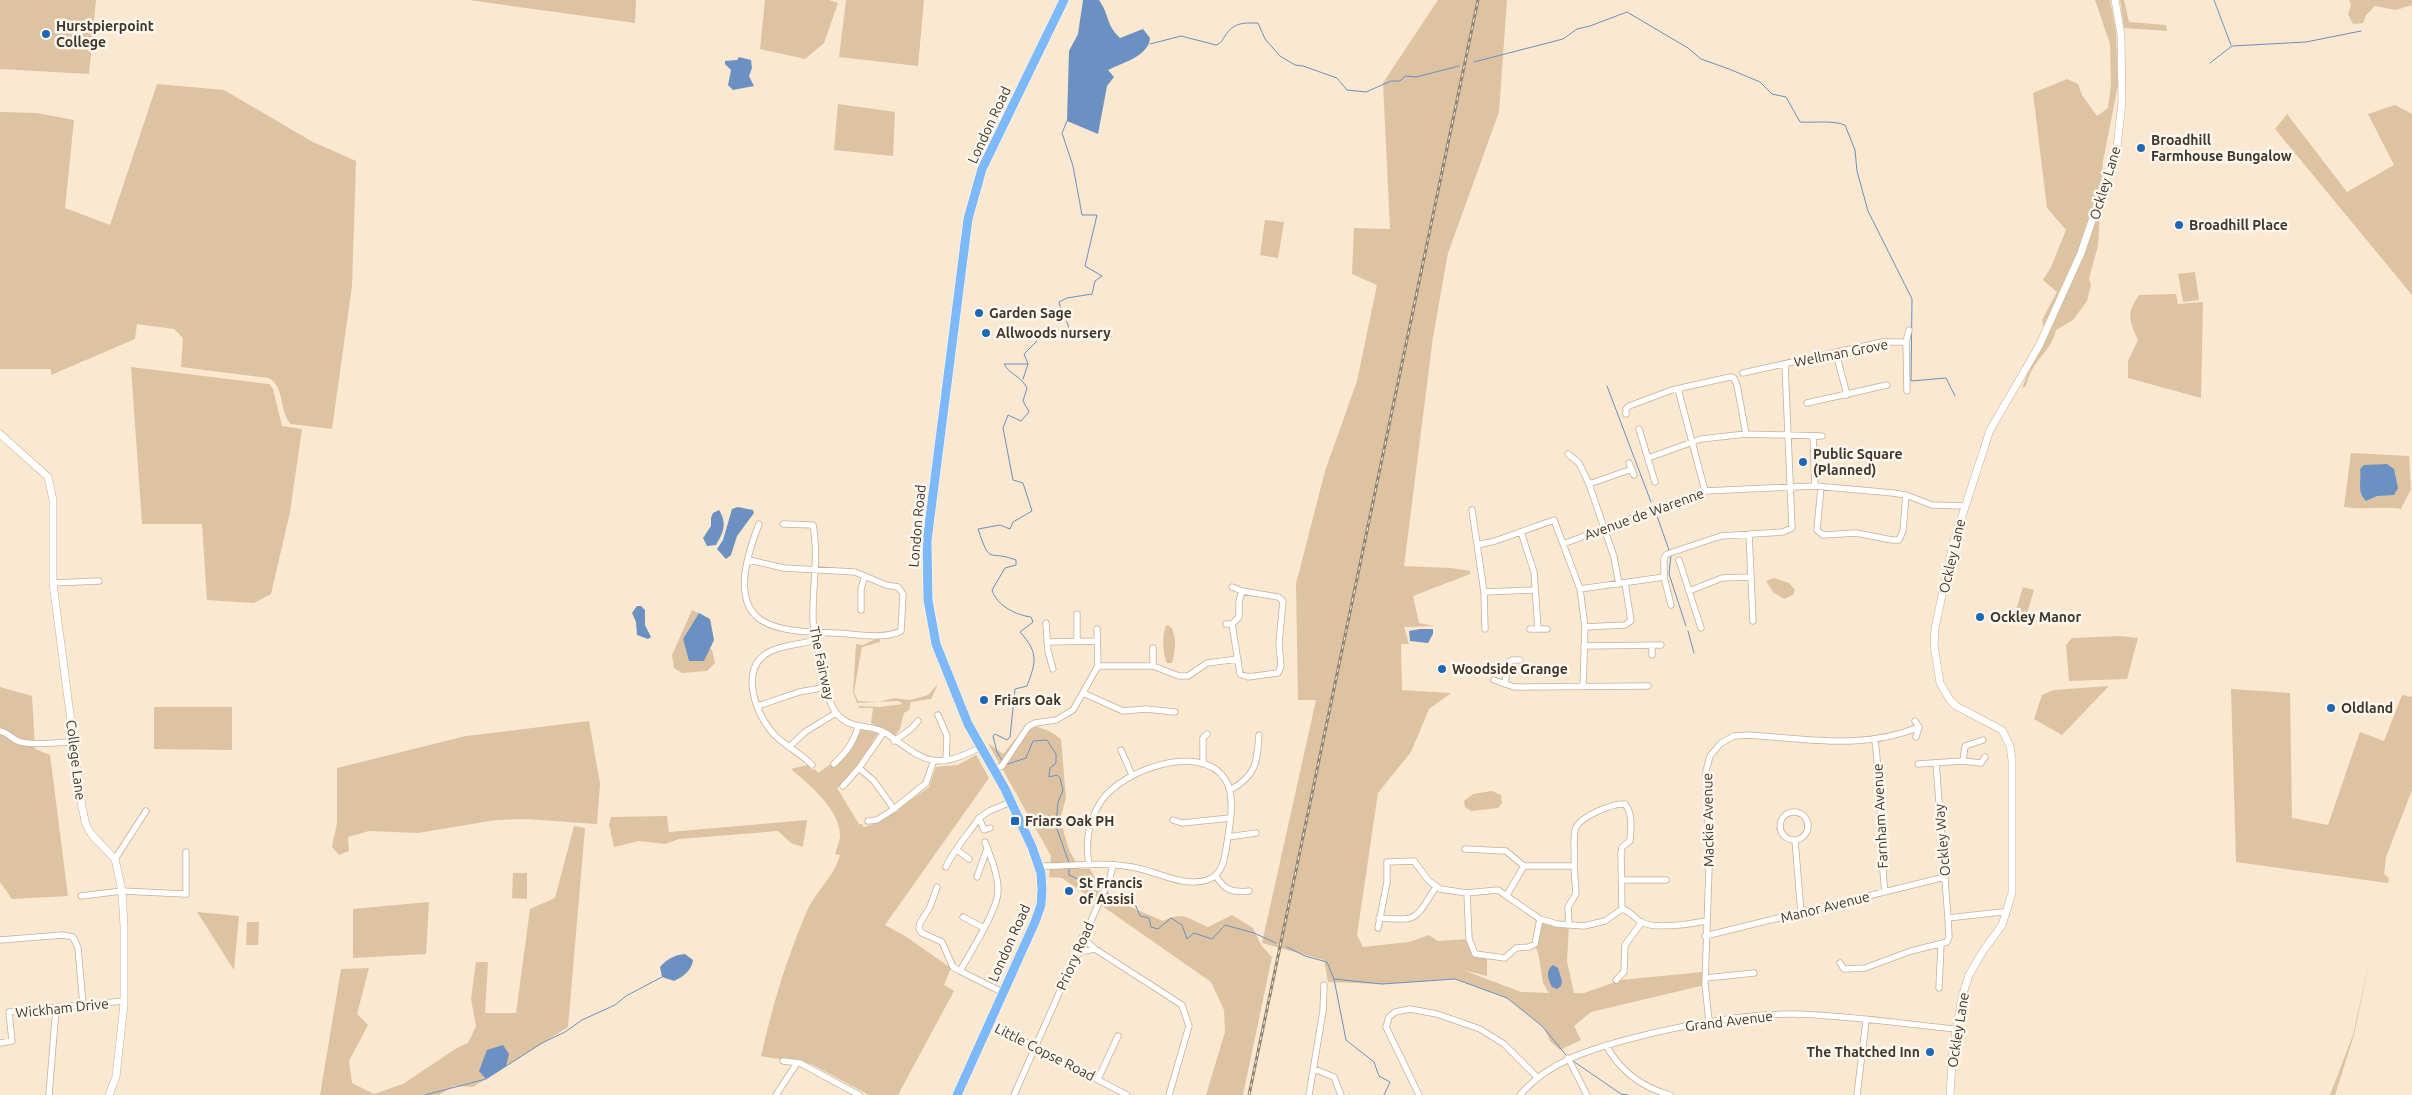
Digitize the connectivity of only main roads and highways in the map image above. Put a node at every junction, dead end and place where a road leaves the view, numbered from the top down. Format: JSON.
{"nodes":[{"id":1,"x":1064,"y":0,"type":"edge"},
{"id":2,"x":957,"y":1095,"type":"edge"}],
"edges":[{"from":1,"to":2,"type":"main road","name":"London Road"}]}
